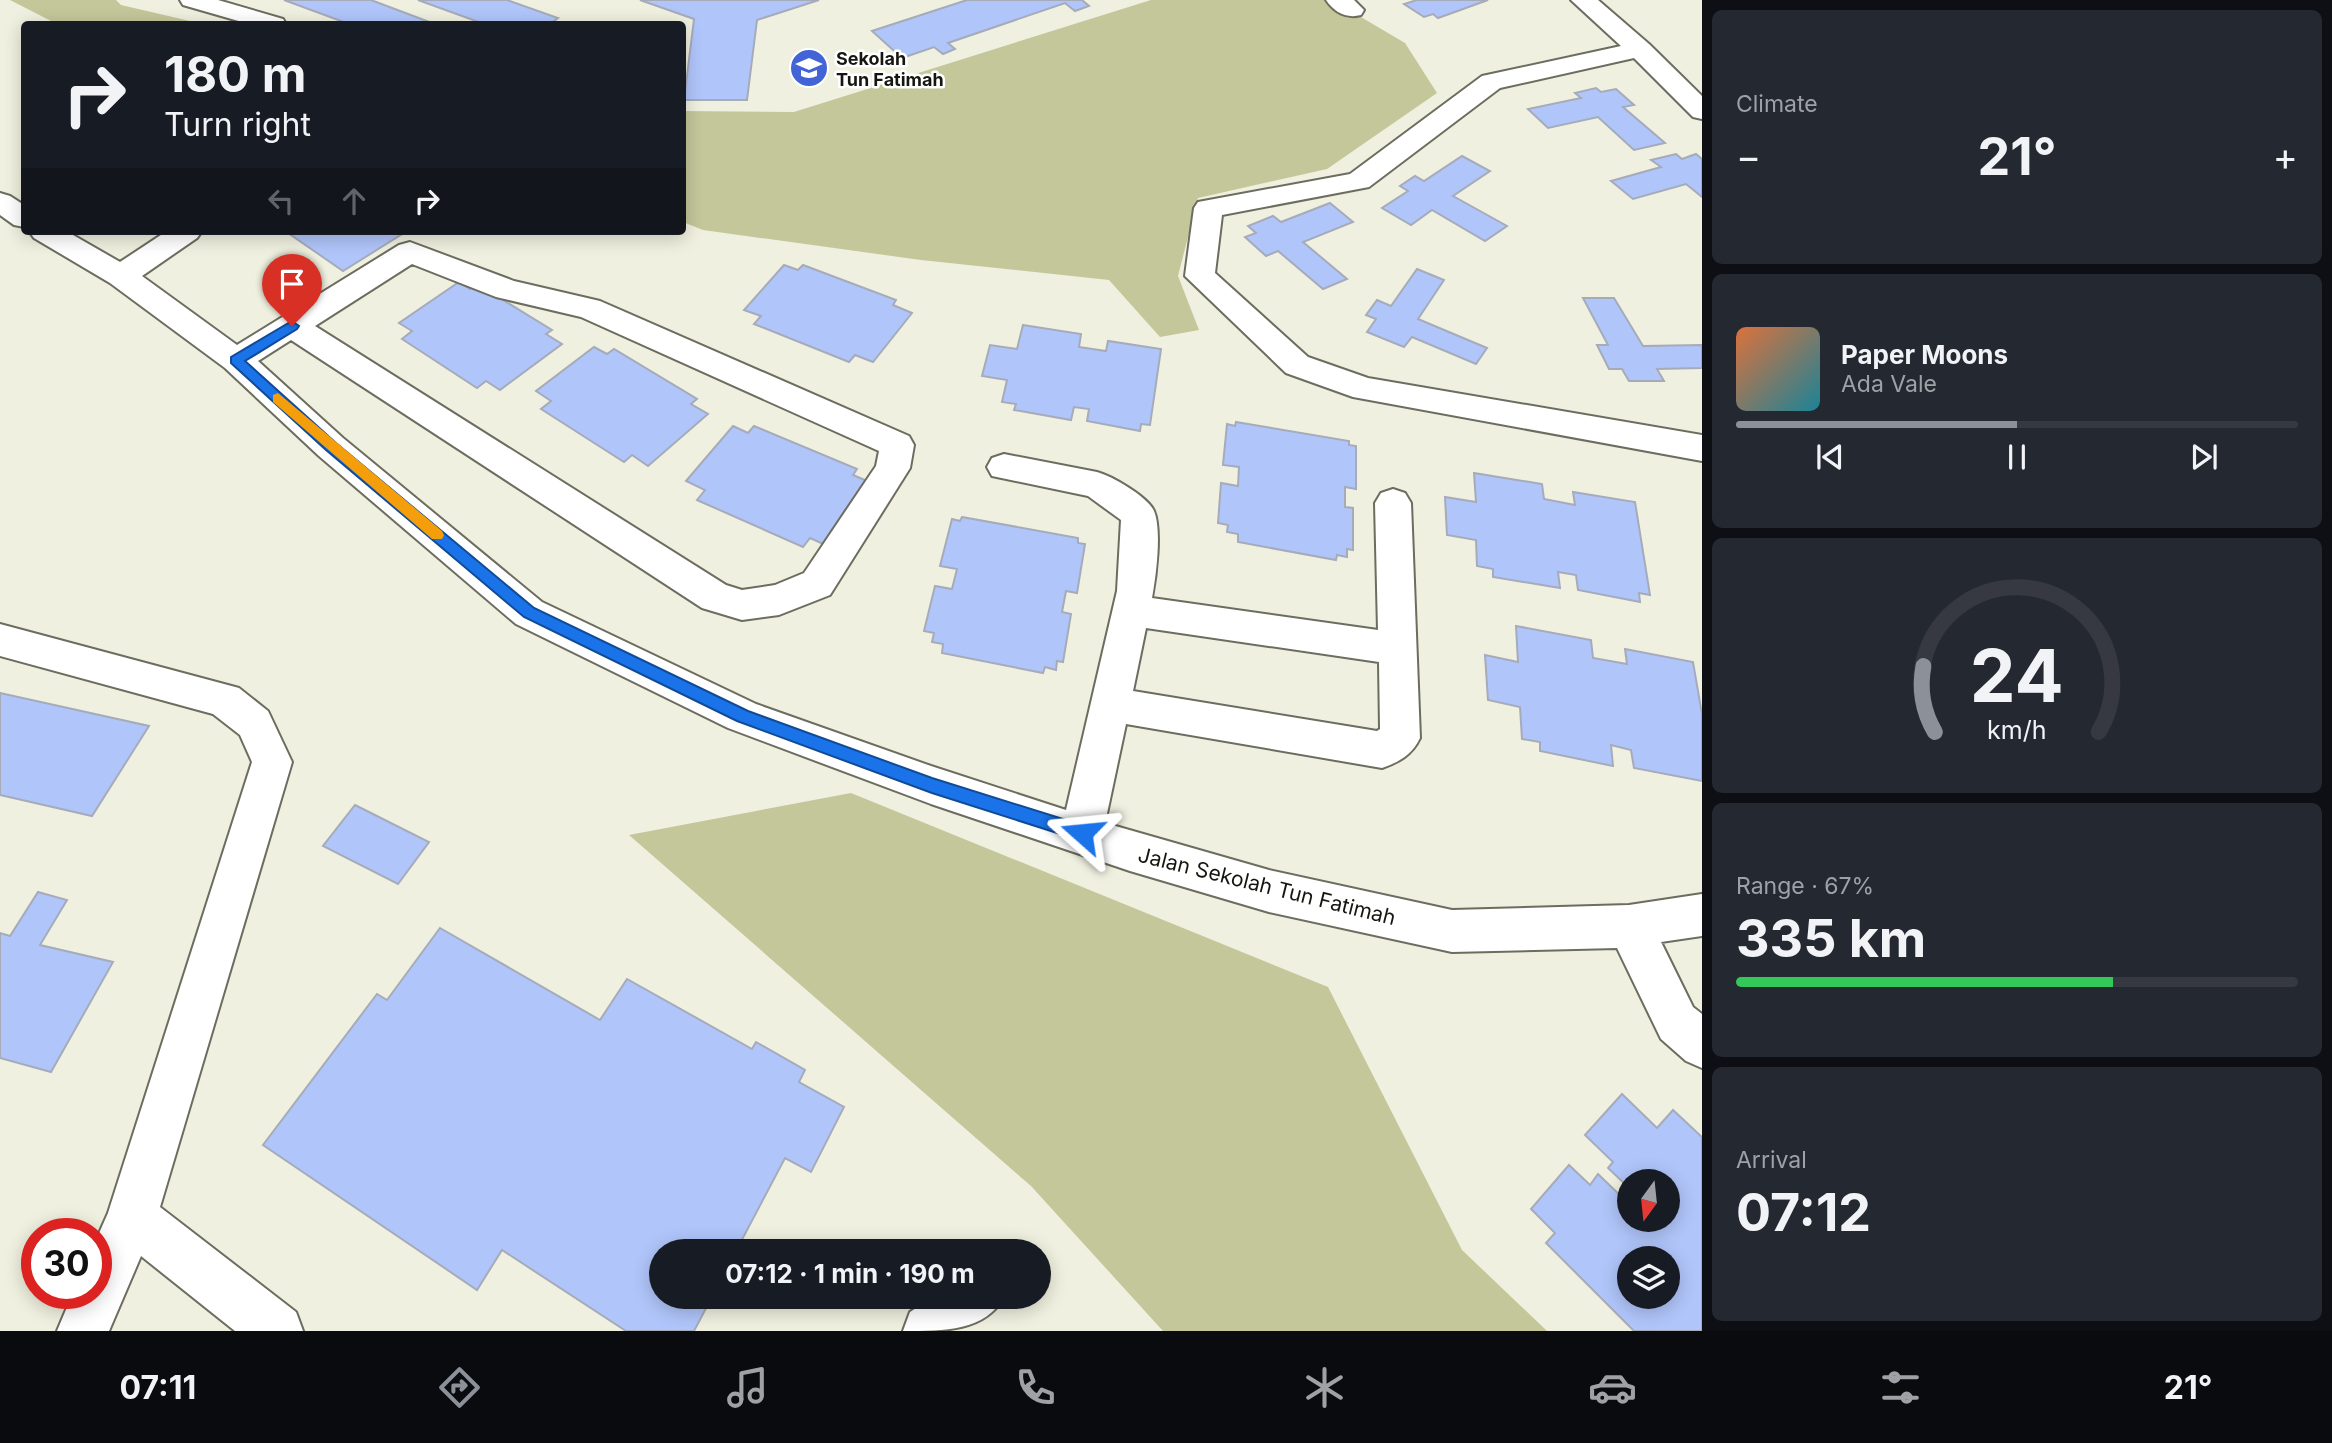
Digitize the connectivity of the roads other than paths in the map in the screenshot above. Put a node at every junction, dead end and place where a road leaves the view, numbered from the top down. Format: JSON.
{"nodes":[{"id":1,"x":192,"y":0,"type":"edge"},
{"id":2,"x":1583,"y":0,"type":"edge"},
{"id":3,"x":264,"y":21,"type":"edge"},
{"id":4,"x":1640,"y":49,"type":"junction"},
{"id":5,"x":1702,"y":111,"type":"edge"},
{"id":6,"x":0,"y":202,"type":"edge"},
{"id":7,"x":21,"y":216,"type":"edge"},
{"id":8,"x":52,"y":235,"type":"edge"},
{"id":9,"x":181,"y":235,"type":"edge"},
{"id":10,"x":121,"y":276,"type":"junction"},
{"id":11,"x":292,"y":326,"type":"junction"},
{"id":12,"x":236,"y":360,"type":"junction"},
{"id":13,"x":1702,"y":449,"type":"edge"},
{"id":14,"x":1004,"y":467,"type":"dead end"},
{"id":15,"x":1393,"y":503,"type":"dead end"},
{"id":16,"x":1130,"y":610,"type":"junction"},
{"id":17,"x":0,"y":640,"type":"edge"},
{"id":18,"x":1398,"y":649,"type":"junction"},
{"id":19,"x":1110,"y":704,"type":"junction"},
{"id":20,"x":1082,"y":833,"type":"junction"},
{"id":21,"x":1702,"y":915,"type":"edge"},
{"id":22,"x":1629,"y":926,"type":"junction"},
{"id":23,"x":1702,"y":1045,"type":"edge"},
{"id":24,"x":132,"y":1217,"type":"junction"},
{"id":25,"x":961,"y":1309,"type":"edge"},
{"id":26,"x":83,"y":1331,"type":"edge"},
{"id":27,"x":277,"y":1331,"type":"edge"},
{"id":28,"x":929,"y":1331,"type":"edge"}],
"edges":[{"from":1,"to":3,"type":"street"},
{"from":2,"to":4,"type":"street"},
{"from":4,"to":5,"type":"street"},
{"from":4,"to":13,"type":"street"},
{"from":6,"to":7,"type":"street"},
{"from":8,"to":10,"type":"street","name":"Jalan Sekolah Tun Fatimah"},
{"from":9,"to":10,"type":"street"},
{"from":10,"to":12,"type":"street","name":"Jalan Sekolah Tun Fatimah"},
{"from":11,"to":11,"type":"street"},
{"from":11,"to":12,"type":"street"},
{"from":12,"to":20,"type":"street","name":"Jalan Sekolah Tun Fatimah"},
{"from":14,"to":16,"type":"street"},
{"from":15,"to":18,"type":"street"},
{"from":16,"to":18,"type":"street"},
{"from":16,"to":19,"type":"street"},
{"from":17,"to":24,"type":"street"},
{"from":18,"to":19,"type":"street"},
{"from":19,"to":20,"type":"street"},
{"from":20,"to":22,"type":"street","name":"Jalan Sekolah Tun Fatimah"},
{"from":21,"to":22,"type":"street","name":"Jalan Sekolah Tun Fatimah"},
{"from":22,"to":23,"type":"street"},
{"from":24,"to":26,"type":"street"},
{"from":24,"to":27,"type":"street"},
{"from":25,"to":28,"type":"street"}]}
